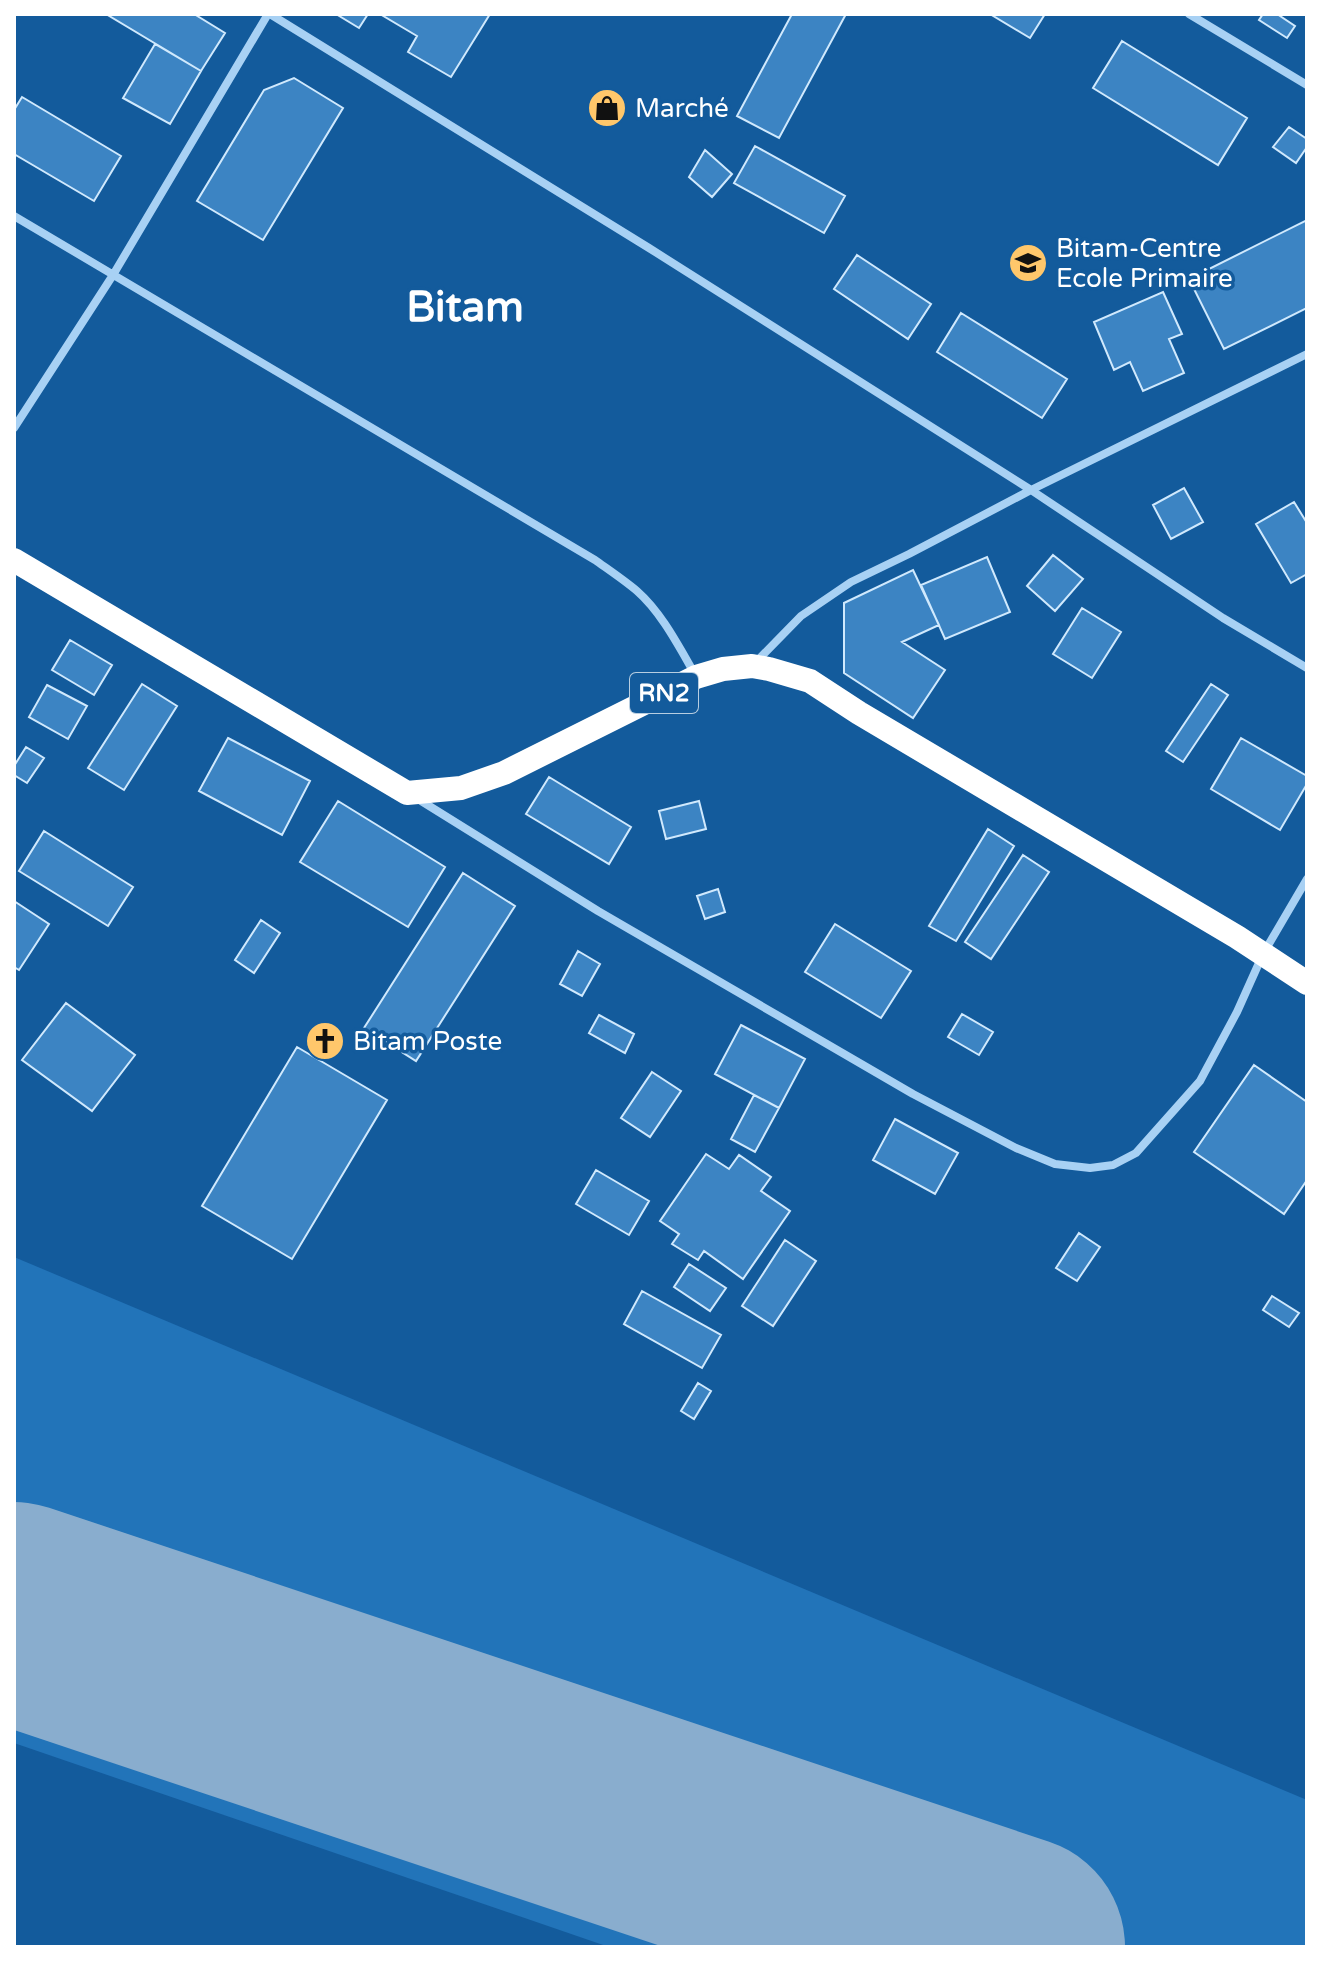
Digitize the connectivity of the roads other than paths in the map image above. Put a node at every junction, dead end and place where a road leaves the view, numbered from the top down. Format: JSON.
{"nodes":[{"id":1,"x":269,"y":14,"type":"edge"},
{"id":2,"x":1189,"y":14,"type":"edge"},
{"id":3,"x":1307,"y":85,"type":"edge"},
{"id":4,"x":14,"y":216,"type":"edge"},
{"id":5,"x":113,"y":275,"type":"junction"},
{"id":6,"x":1307,"y":354,"type":"edge"},
{"id":7,"x":14,"y":428,"type":"edge"},
{"id":8,"x":1031,"y":490,"type":"junction"},
{"id":9,"x":14,"y":560,"type":"edge"},
{"id":10,"x":752,"y":666,"type":"junction"},
{"id":11,"x":1307,"y":668,"type":"edge"},
{"id":12,"x":696,"y":677,"type":"junction"},
{"id":13,"x":407,"y":793,"type":"junction"},
{"id":14,"x":1307,"y":879,"type":"edge"},
{"id":15,"x":1263,"y":954,"type":"junction"},
{"id":16,"x":1307,"y":983,"type":"edge"}],
"edges":[{"from":1,"to":5,"type":"street"},
{"from":1,"to":8,"type":"street"},
{"from":2,"to":3,"type":"street"},
{"from":4,"to":5,"type":"street"},
{"from":5,"to":7,"type":"street"},
{"from":5,"to":12,"type":"street"},
{"from":6,"to":8,"type":"street"},
{"from":8,"to":10,"type":"street"},
{"from":8,"to":11,"type":"street"},
{"from":9,"to":13,"type":"highway"},
{"from":10,"to":12,"type":"highway","number":"RN2"},
{"from":10,"to":15,"type":"highway","number":"RN2"},
{"from":12,"to":13,"type":"highway","number":"RN2"},
{"from":13,"to":15,"type":"street"},
{"from":14,"to":15,"type":"street"},
{"from":15,"to":16,"type":"highway","number":"RN2"}]}
